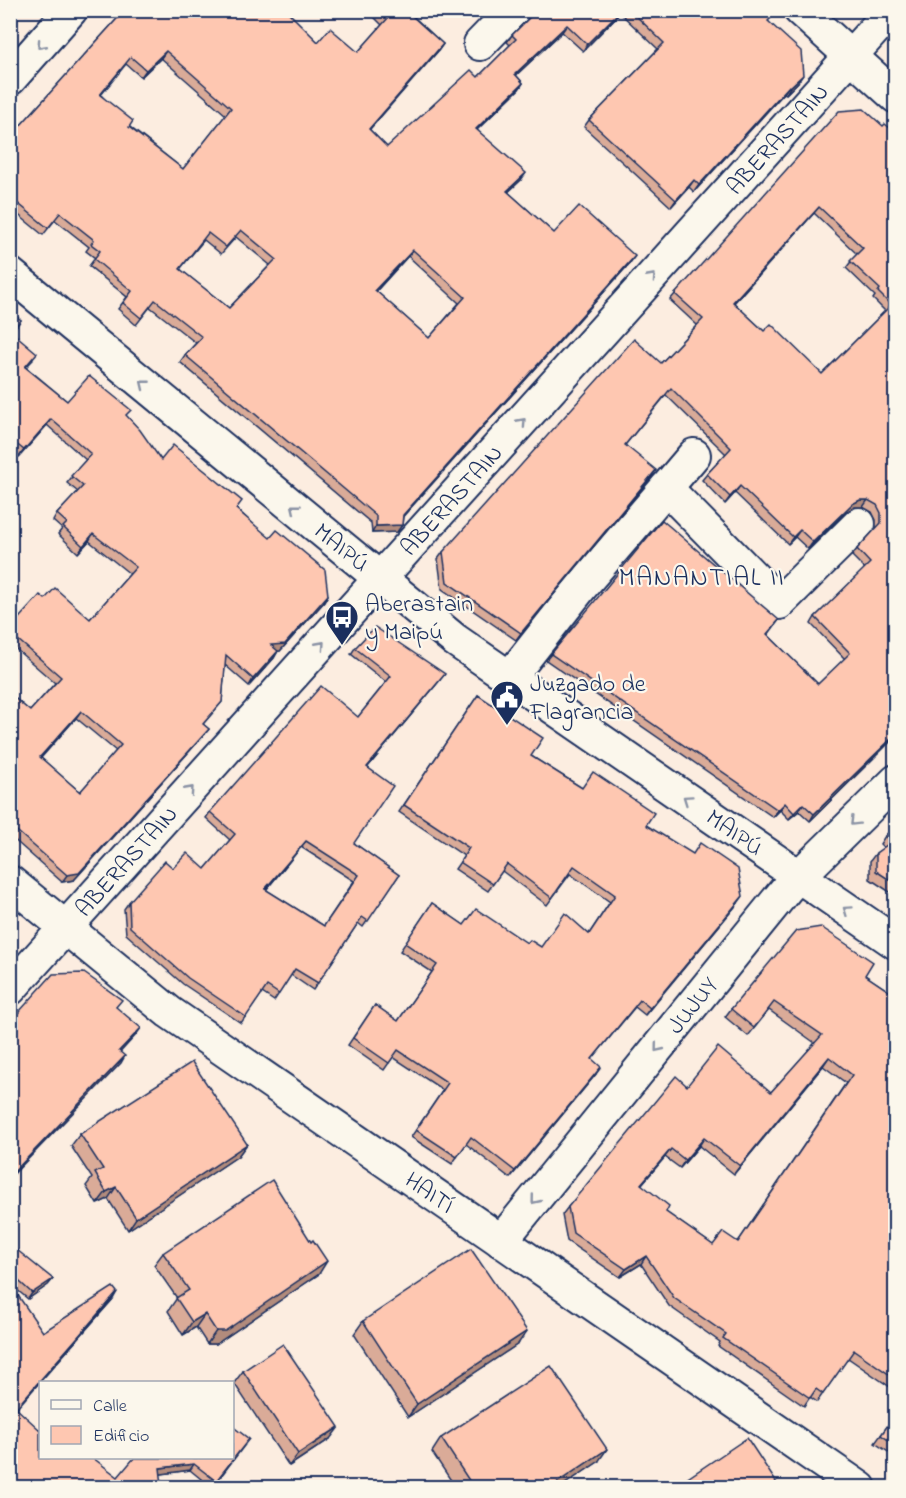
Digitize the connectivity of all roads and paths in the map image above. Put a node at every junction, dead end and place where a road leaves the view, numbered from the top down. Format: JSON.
{"nodes":[{"id":1,"x":71,"y":10,"type":"edge"},
{"id":2,"x":513,"y":10,"type":"edge"},
{"id":3,"x":800,"y":10,"type":"edge"},
{"id":4,"x":892,"y":10,"type":"edge"},
{"id":5,"x":480,"y":44,"type":"dead end"},
{"id":6,"x":851,"y":56,"type":"junction"},
{"id":7,"x":10,"y":79,"type":"edge"},
{"id":8,"x":896,"y":97,"type":"edge"},
{"id":9,"x":10,"y":274,"type":"edge"},
{"id":10,"x":694,"y":455,"type":"dead end"},
{"id":11,"x":666,"y":488,"type":"junction"},
{"id":12,"x":859,"y":524,"type":"dead end"},
{"id":13,"x":381,"y":578,"type":"junction"},
{"id":14,"x":510,"y":677,"type":"junction"},
{"id":15,"x":896,"y":781,"type":"edge"},
{"id":16,"x":799,"y":876,"type":"junction"},
{"id":17,"x":10,"y":882,"type":"edge"},
{"id":18,"x":65,"y":929,"type":"junction"},
{"id":19,"x":896,"y":943,"type":"edge"},
{"id":20,"x":10,"y":989,"type":"edge"},
{"id":21,"x":501,"y":1241,"type":"junction"},
{"id":22,"x":860,"y":1488,"type":"edge"}],
"edges":[{"from":1,"to":7,"type":"street","one_way":true},
{"from":2,"to":5,"type":"street"},
{"from":3,"to":6,"type":"street"},
{"from":4,"to":6,"type":"street","name":"ABERASTAIN"},
{"from":6,"to":8,"type":"street"},
{"from":13,"to":6,"type":"street","name":"ABERASTAIN","one_way":true},
{"from":13,"to":9,"type":"street","name":"MAIPÚ","one_way":true},
{"from":10,"to":11,"type":"street"},
{"from":11,"to":12,"type":"street"},
{"from":11,"to":14,"type":"street"},
{"from":13,"to":14,"type":"street","name":"MAIPÚ"},
{"from":18,"to":13,"type":"street","name":"ABERASTAIN","one_way":true},
{"from":16,"to":14,"type":"street","name":"MAIPÚ","one_way":true},
{"from":15,"to":16,"type":"street","name":"JUJUY","one_way":true},
{"from":19,"to":16,"type":"street","name":"MAIPÚ","one_way":true},
{"from":16,"to":21,"type":"street","name":"JUJUY","one_way":true},
{"from":17,"to":18,"type":"street","name":"HAITÍ"},
{"from":18,"to":20,"type":"street","name":"ABERASTAIN"},
{"from":18,"to":21,"type":"street","name":"HAITÍ"},
{"from":21,"to":22,"type":"street","name":"HAITÍ"}]}
